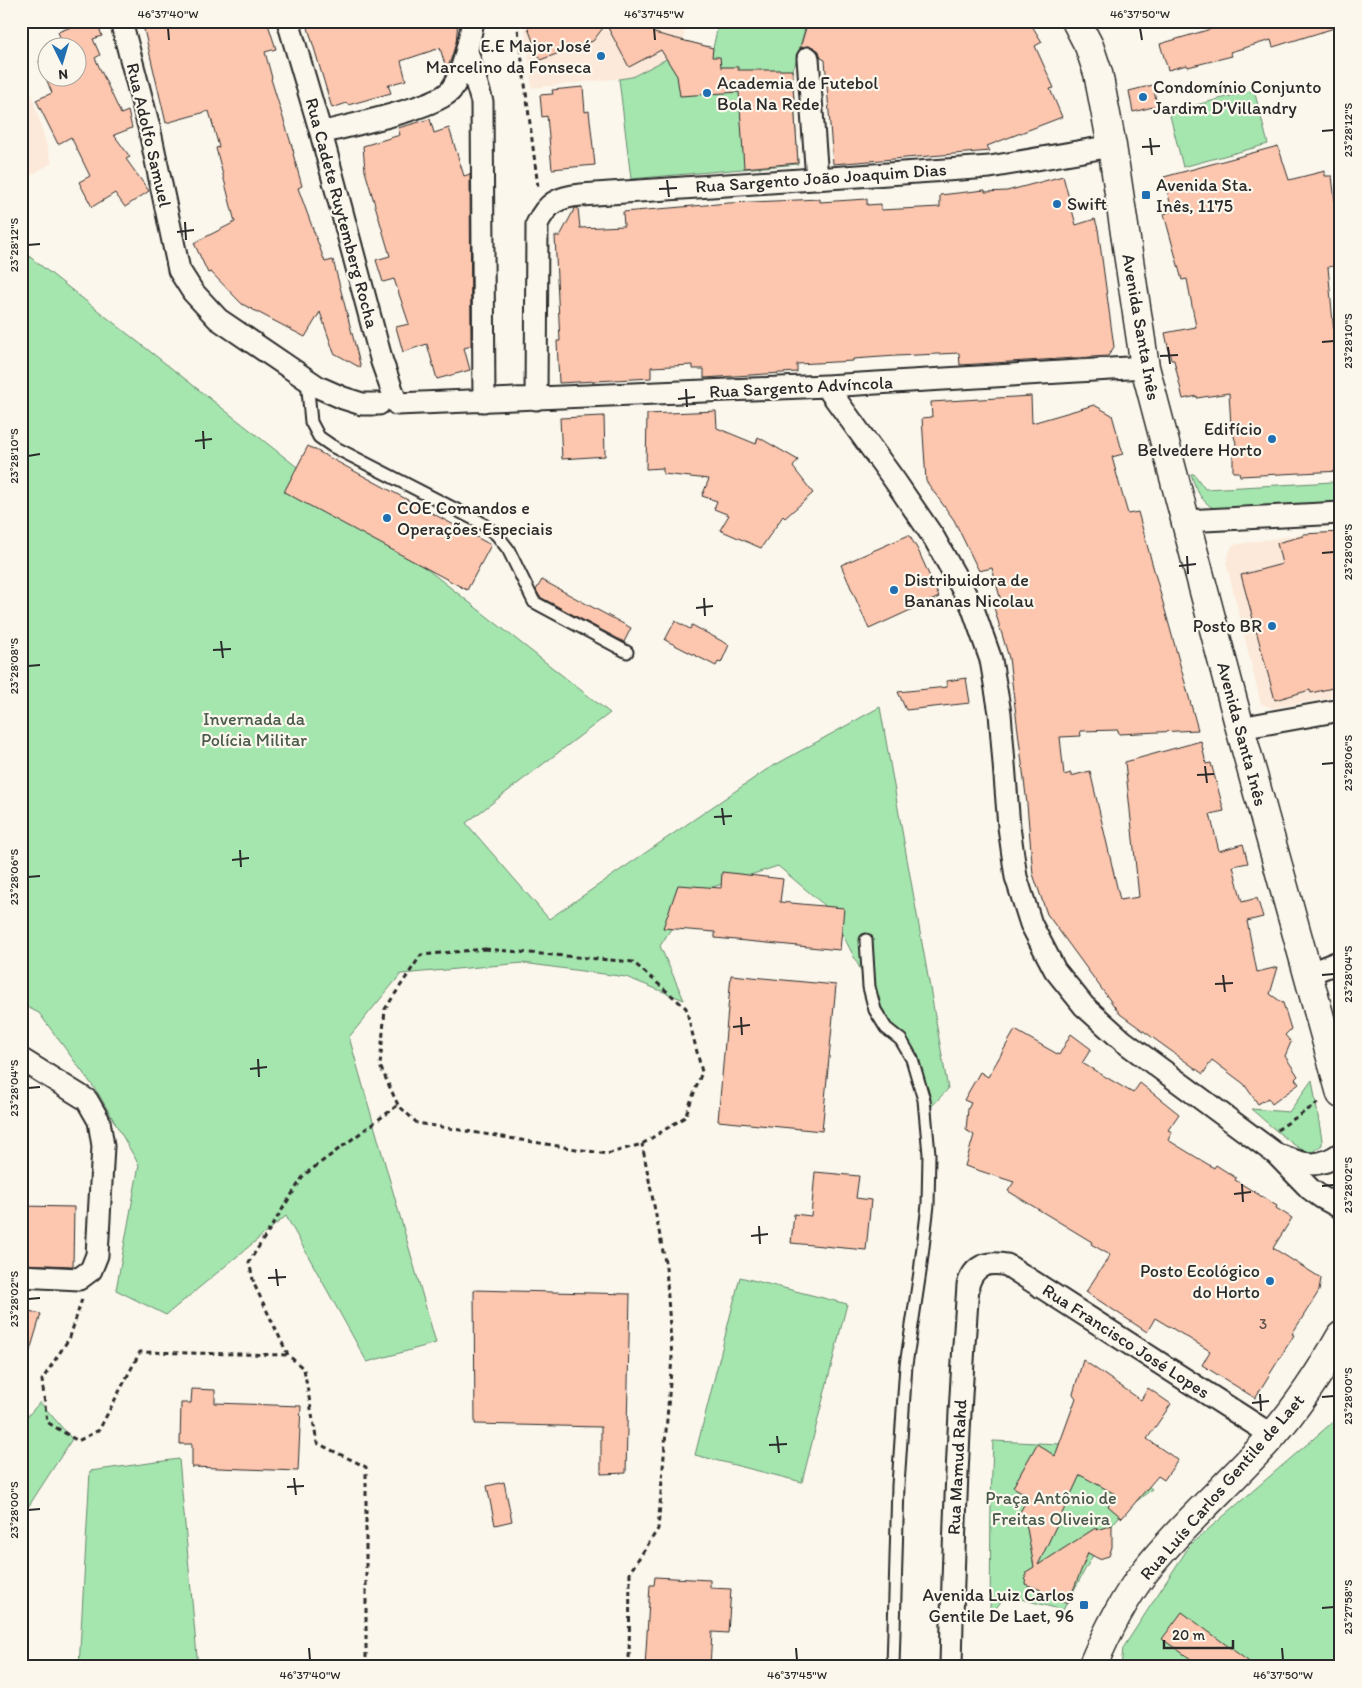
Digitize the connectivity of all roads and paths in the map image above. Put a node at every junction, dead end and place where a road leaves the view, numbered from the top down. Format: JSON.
{"nodes":[{"id":1,"x":121,"y":21,"type":"edge"},
{"id":2,"x":288,"y":21,"type":"edge"},
{"id":3,"x":473,"y":21,"type":"edge"},
{"id":4,"x":517,"y":21,"type":"edge"},
{"id":5,"x":1076,"y":21,"type":"edge"},
{"id":6,"x":467,"y":51,"type":"junction"},
{"id":7,"x":808,"y":58,"type":"dead end"},
{"id":8,"x":321,"y":133,"type":"junction"},
{"id":9,"x":1112,"y":146,"type":"junction"},
{"id":10,"x":817,"y":179,"type":"junction"},
{"id":11,"x":542,"y":214,"type":"junction"},
{"id":12,"x":1145,"y":367,"type":"junction"},
{"id":13,"x":307,"y":380,"type":"junction"},
{"id":14,"x":826,"y":386,"type":"junction"},
{"id":15,"x":536,"y":399,"type":"junction"},
{"id":16,"x":484,"y":401,"type":"junction"},
{"id":17,"x":388,"y":404,"type":"junction"},
{"id":18,"x":1341,"y":513,"type":"edge"},
{"id":19,"x":1185,"y":522,"type":"junction"},
{"id":20,"x":628,"y":652,"type":"dead end"},
{"id":21,"x":1341,"y":710,"type":"edge"},
{"id":22,"x":1240,"y":728,"type":"junction"},
{"id":23,"x":866,"y":940,"type":"dead end"},
{"id":24,"x":1341,"y":961,"type":"edge"},
{"id":25,"x":1308,"y":974,"type":"junction"},
{"id":26,"x":21,"y":1059,"type":"edge"},
{"id":27,"x":1340,"y":1091,"type":"edge"},
{"id":28,"x":398,"y":1105,"type":"junction"},
{"id":29,"x":642,"y":1144,"type":"junction"},
{"id":30,"x":1267,"y":1148,"type":"junction"},
{"id":31,"x":1341,"y":1153,"type":"edge"},
{"id":32,"x":1341,"y":1208,"type":"edge"},
{"id":33,"x":91,"y":1270,"type":"junction"},
{"id":34,"x":976,"y":1270,"type":"joint"},
{"id":35,"x":21,"y":1276,"type":"edge"},
{"id":36,"x":1341,"y":1336,"type":"edge"},
{"id":37,"x":288,"y":1355,"type":"junction"},
{"id":38,"x":1272,"y":1436,"type":"junction"},
{"id":39,"x":366,"y":1667,"type":"edge"},
{"id":40,"x":629,"y":1667,"type":"edge"},
{"id":41,"x":894,"y":1667,"type":"edge"},
{"id":42,"x":951,"y":1667,"type":"edge"},
{"id":43,"x":1092,"y":1667,"type":"edge"}],
"edges":[{"from":1,"to":13,"type":"street","name":"Rua Adolfo Samuel"},
{"from":2,"to":8,"type":"street","name":"Rua Cadete Ruytemberg Rocha"},
{"from":3,"to":6,"type":"street"},
{"from":4,"to":11,"type":"path"},
{"from":5,"to":9,"type":"main road","name":"Avenida Santa Inês"},
{"from":6,"to":8,"type":"street"},
{"from":6,"to":16,"type":"street"},
{"from":7,"to":10,"type":"street"},
{"from":8,"to":17,"type":"street","name":"Rua Cadete Ruytemberg Rocha"},
{"from":9,"to":10,"type":"street","name":"Rua Sargento João Joaquim Dias"},
{"from":9,"to":12,"type":"main road","name":"Avenida Santa Inês"},
{"from":10,"to":11,"type":"street","name":"Rua Sargento João Joaquim Dias"},
{"from":11,"to":15,"type":"street"},
{"from":12,"to":14,"type":"street","name":"Rua Sargento Advíncola"},
{"from":12,"to":19,"type":"main road","name":"Avenida Santa Inês"},
{"from":13,"to":17,"type":"street","name":"Rua Adolfo Samuel"},
{"from":13,"to":20,"type":"lane"},
{"from":14,"to":15,"type":"street","name":"Rua Sargento Advíncola"},
{"from":14,"to":30,"type":"street"},
{"from":15,"to":16,"type":"street","name":"Rua Sargento Advíncola"},
{"from":16,"to":17,"type":"street","name":"Rua Sargento Advíncola"},
{"from":18,"to":19,"type":"street"},
{"from":19,"to":22,"type":"main road","name":"Avenida Santa Inês"},
{"from":21,"to":22,"type":"street"},
{"from":22,"to":25,"type":"main road","name":"Avenida Santa Inês"},
{"from":23,"to":41,"type":"lane"},
{"from":24,"to":25,"type":"street"},
{"from":25,"to":27,"type":"main road","name":"Avenida Santa Inês"},
{"from":26,"to":33,"type":"street"},
{"from":27,"to":30,"type":"path"},
{"from":28,"to":29,"type":"path"},
{"from":28,"to":29,"type":"path"},
{"from":28,"to":37,"type":"path"},
{"from":29,"to":40,"type":"path"},
{"from":30,"to":31,"type":"street"},
{"from":30,"to":32,"type":"street"},
{"from":33,"to":35,"type":"street"},
{"from":33,"to":37,"type":"path"},
{"from":34,"to":38,"type":"street","name":"Rua Francisco José Lopes"},
{"from":34,"to":42,"type":"street","name":"Rua Mamud Rahd"},
{"from":36,"to":38,"type":"main road","name":"Rua Luís Carlos Gentile de Laet"},
{"from":37,"to":39,"type":"path"},
{"from":38,"to":43,"type":"main road","name":"Rua Luís Carlos Gentile de Laet"}]}
